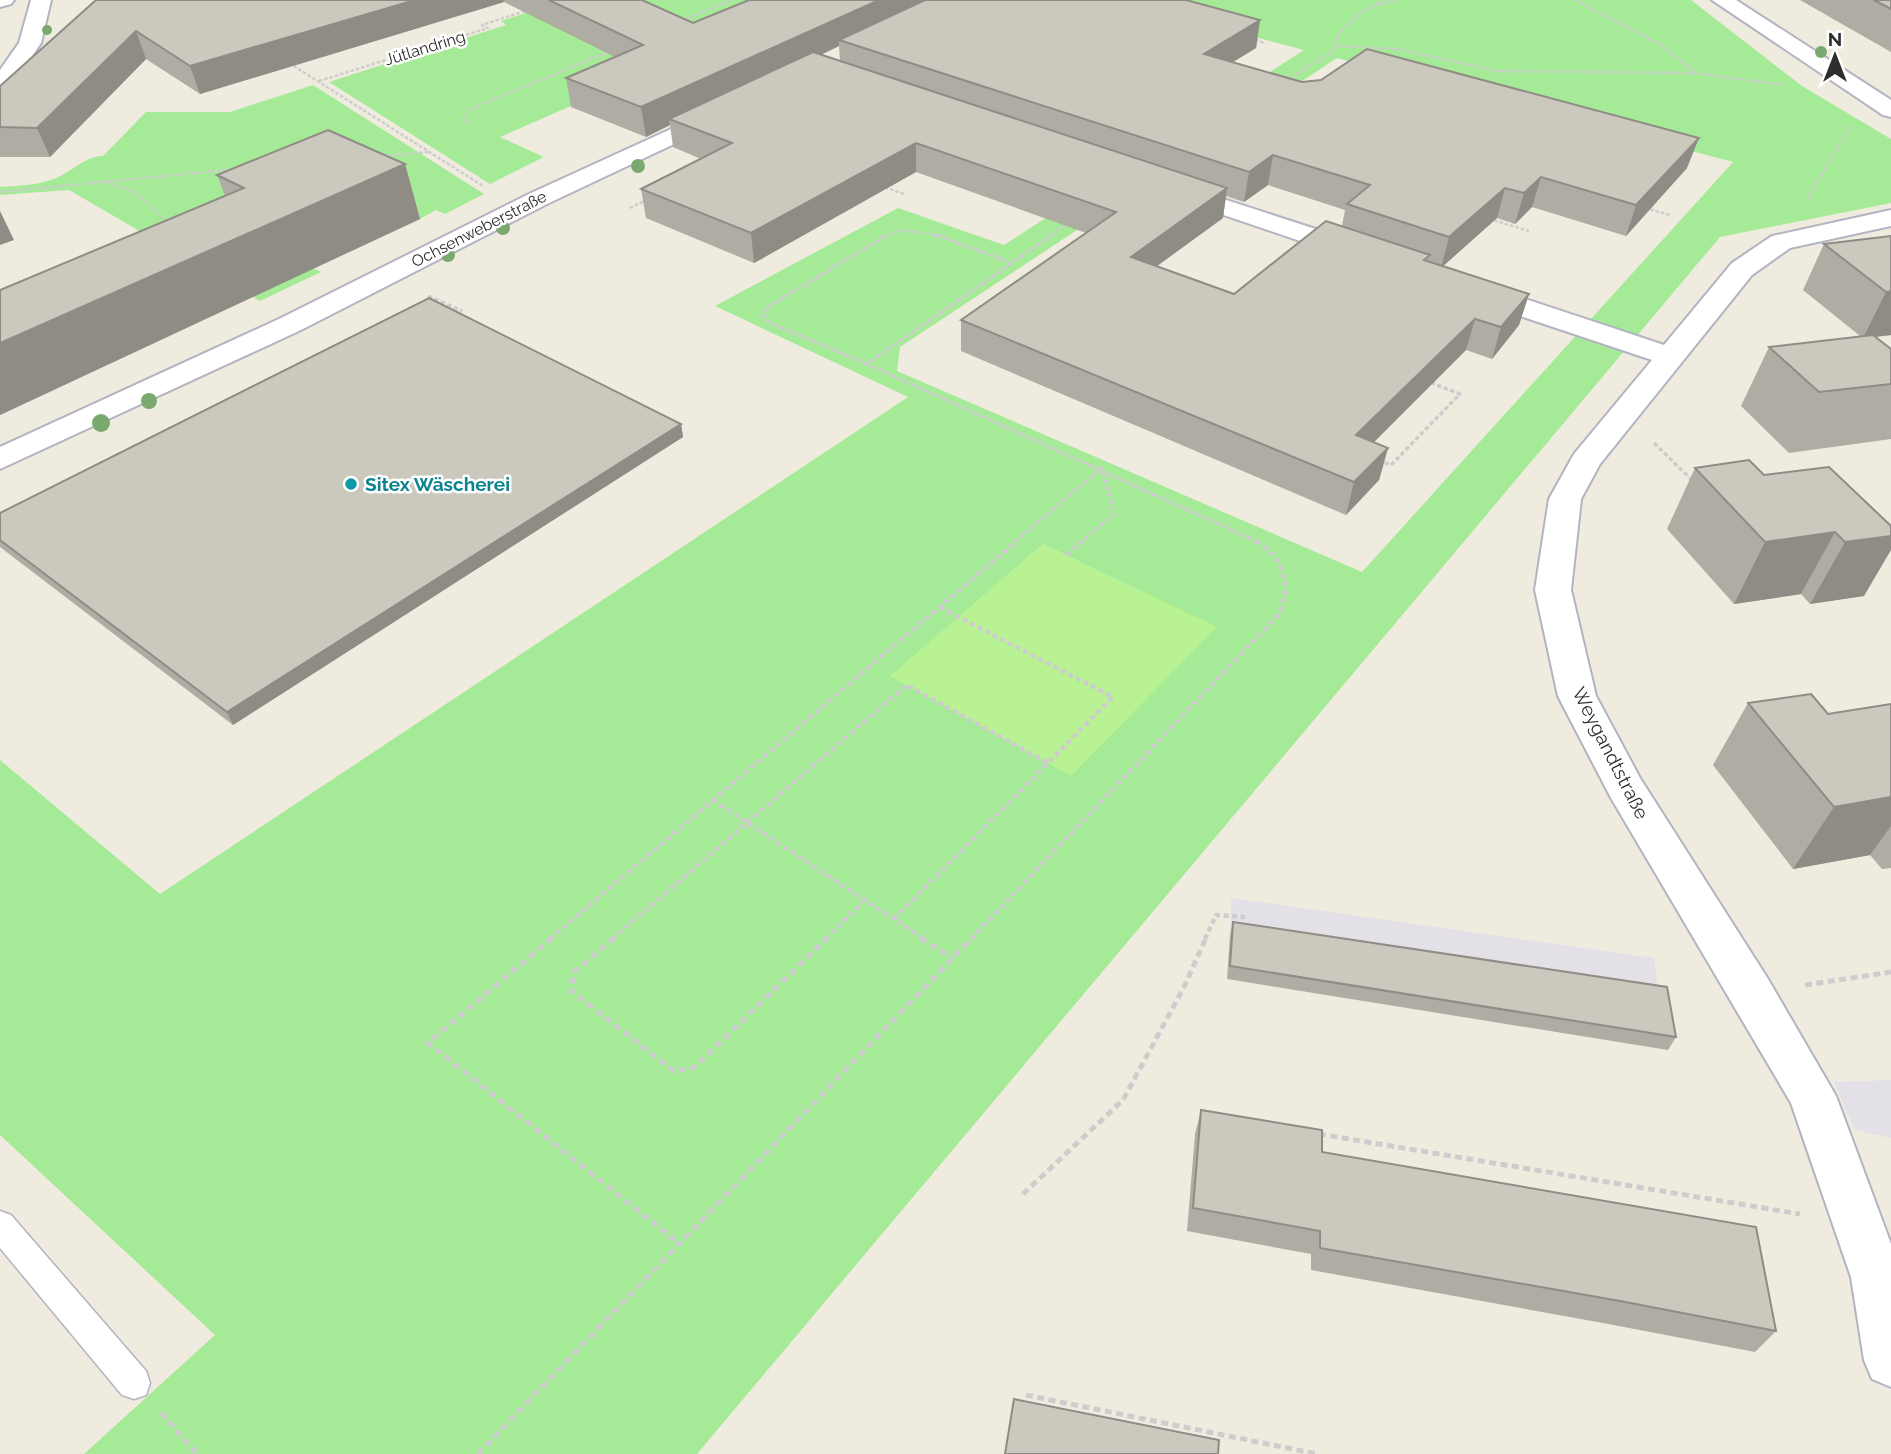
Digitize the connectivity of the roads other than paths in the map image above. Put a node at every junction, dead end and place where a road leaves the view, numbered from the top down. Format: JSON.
{"nodes":[{"id":1,"x":41,"y":0,"type":"edge"},
{"id":2,"x":1723,"y":0,"type":"edge"},
{"id":3,"x":0,"y":86,"type":"edge"},
{"id":4,"x":741,"y":104,"type":"edge"},
{"id":5,"x":1891,"y":110,"type":"edge"},
{"id":6,"x":1149,"y":181,"type":"edge"},
{"id":7,"x":1891,"y":218,"type":"edge"},
{"id":8,"x":1379,"y":259,"type":"edge"},
{"id":9,"x":1460,"y":287,"type":"edge"},
{"id":10,"x":1670,"y":357,"type":"junction"},
{"id":11,"x":0,"y":459,"type":"edge"},
{"id":12,"x":0,"y":1225,"type":"edge"},
{"id":13,"x":1891,"y":1360,"type":"edge"},
{"id":14,"x":135,"y":1383,"type":"road end"}],
"edges":[{"from":1,"to":3,"type":"street"},
{"from":2,"to":5,"type":"street"},
{"from":4,"to":11,"type":"street","name":"Ochsenweberstraße"},
{"from":6,"to":8,"type":"street"},
{"from":7,"to":10,"type":"street","name":"Weygandtstraße"},
{"from":9,"to":10,"type":"street"},
{"from":10,"to":13,"type":"street","name":"Weygandtstraße"},
{"from":12,"to":14,"type":"lane"}]}
